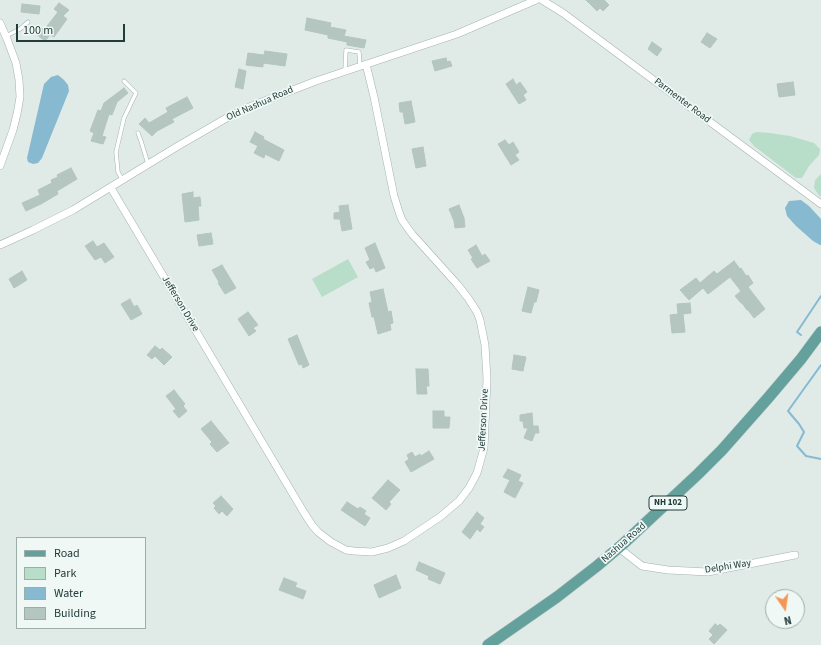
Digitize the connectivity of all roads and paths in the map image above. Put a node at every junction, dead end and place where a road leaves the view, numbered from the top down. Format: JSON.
{"nodes":[{"id":1,"x":536,"y":0,"type":"edge"},
{"id":2,"x":542,"y":0,"type":"edge"},
{"id":3,"x":28,"y":22,"type":"dead end"},
{"id":4,"x":0,"y":23,"type":"edge"},
{"id":5,"x":4,"y":38,"type":"edge"},
{"id":6,"x":363,"y":65,"type":"junction"},
{"id":7,"x":345,"y":71,"type":"junction"},
{"id":8,"x":124,"y":81,"type":"dead end"},
{"id":9,"x":138,"y":133,"type":"dead end"},
{"id":10,"x":148,"y":164,"type":"junction"},
{"id":11,"x":0,"y":166,"type":"edge"},
{"id":12,"x":123,"y":180,"type":"junction"},
{"id":13,"x":111,"y":188,"type":"junction"},
{"id":14,"x":821,"y":204,"type":"edge"},
{"id":15,"x":0,"y":245,"type":"edge"},
{"id":16,"x":821,"y":332,"type":"edge"},
{"id":17,"x":619,"y":548,"type":"junction"},
{"id":18,"x":795,"y":555,"type":"dead end"},
{"id":19,"x":488,"y":645,"type":"edge"}],
"edges":[{"from":1,"to":6,"type":"street","name":"Old Nashua Road"},
{"from":2,"to":14,"type":"street","name":"Parmenter Road"},
{"from":3,"to":5,"type":"lane"},
{"from":4,"to":5,"type":"street"},
{"from":5,"to":11,"type":"street"},
{"from":6,"to":7,"type":"street","name":"Old Nashua Road"},
{"from":6,"to":7,"type":"lane"},
{"from":6,"to":13,"type":"street","name":"Jefferson Drive"},
{"from":7,"to":10,"type":"street","name":"Old Nashua Road"},
{"from":8,"to":12,"type":"lane"},
{"from":9,"to":10,"type":"lane"},
{"from":10,"to":12,"type":"street","name":"Old Nashua Road"},
{"from":12,"to":13,"type":"street","name":"Old Nashua Road"},
{"from":13,"to":15,"type":"street","name":"Old Nashua Road"},
{"from":16,"to":17,"type":"main road","name":"Nashua Road","number":"NH 102"},
{"from":17,"to":18,"type":"street","name":"Delphi Way"},
{"from":17,"to":19,"type":"main road","name":"Nashua Road","number":"NH 102"}]}
